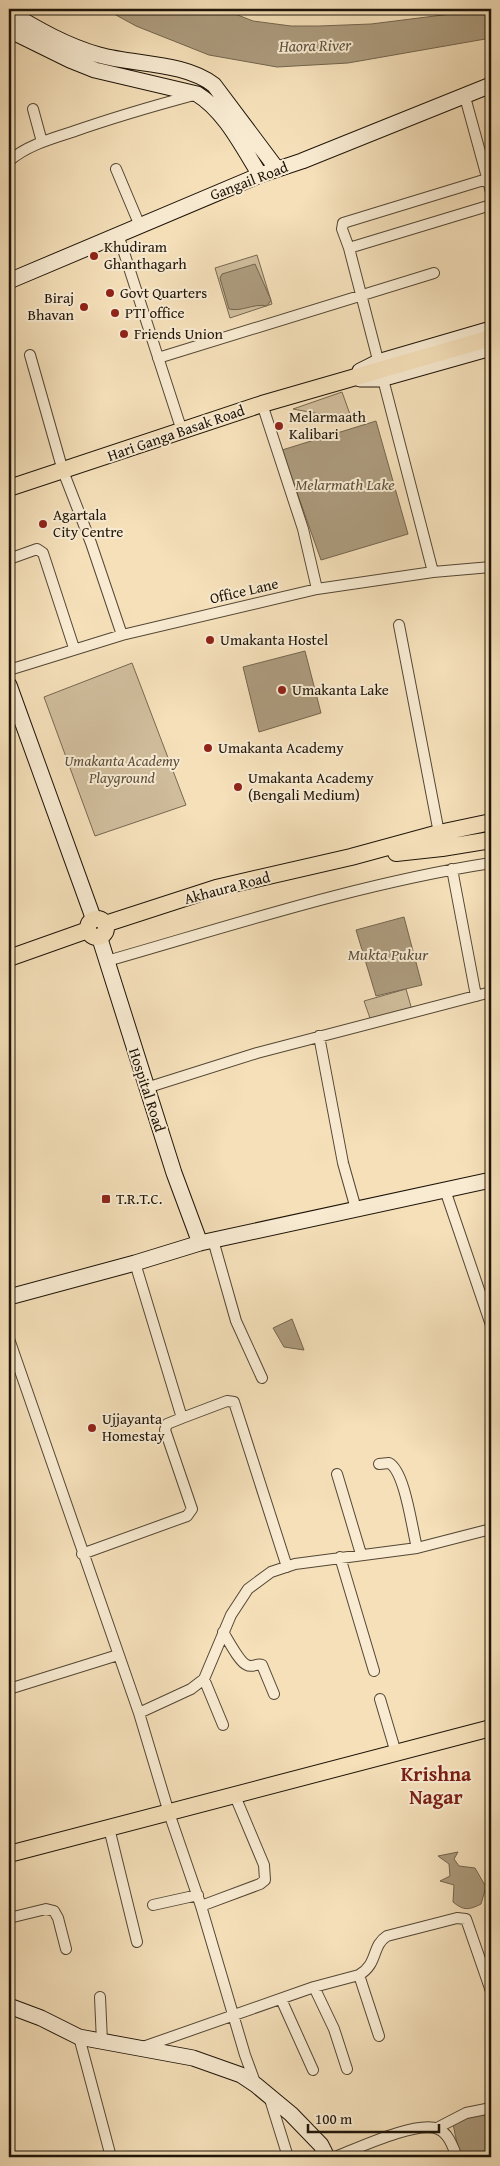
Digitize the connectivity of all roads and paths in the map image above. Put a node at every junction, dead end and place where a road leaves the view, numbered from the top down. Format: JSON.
{"nodes":[{"id":1,"x":9,"y":12,"type":"edge"},
{"id":2,"x":9,"y":30,"type":"edge"},
{"id":3,"x":491,"y":85,"type":"edge"},
{"id":4,"x":197,"y":94,"type":"junction"},
{"id":5,"x":465,"y":96,"type":"junction"},
{"id":6,"x":34,"y":109,"type":"dead end"},
{"id":7,"x":42,"y":142,"type":"junction"},
{"id":8,"x":9,"y":161,"type":"edge"},
{"id":9,"x":116,"y":169,"type":"dead end"},
{"id":10,"x":277,"y":169,"type":"junction"},
{"id":11,"x":260,"y":175,"type":"junction"},
{"id":12,"x":488,"y":178,"type":"junction"},
{"id":13,"x":491,"y":192,"type":"edge"},
{"id":14,"x":491,"y":205,"type":"edge"},
{"id":15,"x":140,"y":226,"type":"junction"},
{"id":16,"x":118,"y":234,"type":"junction"},
{"id":17,"x":349,"y":248,"type":"junction"},
{"id":18,"x":434,"y":272,"type":"dead end"},
{"id":19,"x":9,"y":281,"type":"edge"},
{"id":20,"x":362,"y":295,"type":"junction"},
{"id":21,"x":491,"y":329,"type":"edge"},
{"id":22,"x":491,"y":338,"type":"edge"},
{"id":23,"x":491,"y":348,"type":"edge"},
{"id":24,"x":30,"y":355,"type":"dead end"},
{"id":25,"x":158,"y":358,"type":"junction"},
{"id":26,"x":380,"y":370,"type":"junction"},
{"id":27,"x":262,"y":404,"type":"junction"},
{"id":28,"x":182,"y":431,"type":"junction"},
{"id":29,"x":63,"y":471,"type":"junction"},
{"id":30,"x":9,"y":488,"type":"edge"},
{"id":31,"x":9,"y":559,"type":"edge"},
{"id":32,"x":491,"y":567,"type":"edge"},
{"id":33,"x":433,"y":572,"type":"junction"},
{"id":34,"x":316,"y":589,"type":"junction"},
{"id":35,"x":399,"y":625,"type":"dead end"},
{"id":36,"x":122,"y":635,"type":"junction"},
{"id":37,"x":74,"y":648,"type":"junction"},
{"id":38,"x":9,"y":670,"type":"edge"},
{"id":39,"x":9,"y":685,"type":"edge"},
{"id":40,"x":491,"y":822,"type":"edge"},
{"id":41,"x":491,"y":830,"type":"edge"},
{"id":42,"x":439,"y":833,"type":"junction"},
{"id":43,"x":491,"y":840,"type":"edge"},
{"id":44,"x":351,"y":857,"type":"junction"},
{"id":45,"x":491,"y":863,"type":"edge"},
{"id":46,"x":452,"y":869,"type":"junction"},
{"id":47,"x":96,"y":928,"type":"junction"},
{"id":48,"x":9,"y":958,"type":"edge"},
{"id":49,"x":107,"y":962,"type":"junction"},
{"id":50,"x":491,"y":992,"type":"edge"},
{"id":51,"x":476,"y":996,"type":"junction"},
{"id":52,"x":319,"y":1036,"type":"junction"},
{"id":53,"x":146,"y":1088,"type":"junction"},
{"id":54,"x":491,"y":1180,"type":"edge"},
{"id":55,"x":445,"y":1190,"type":"junction"},
{"id":56,"x":356,"y":1209,"type":"junction"},
{"id":57,"x":206,"y":1242,"type":"junction"},
{"id":58,"x":135,"y":1263,"type":"junction"},
{"id":59,"x":9,"y":1297,"type":"edge"},
{"id":60,"x":488,"y":1308,"type":"edge"},
{"id":61,"x":491,"y":1326,"type":"edge"},
{"id":62,"x":9,"y":1339,"type":"edge"},
{"id":63,"x":262,"y":1378,"type":"dead end"},
{"id":64,"x":182,"y":1418,"type":"junction"},
{"id":65,"x":380,"y":1464,"type":"dead end"},
{"id":66,"x":337,"y":1474,"type":"dead end"},
{"id":67,"x":491,"y":1529,"type":"edge"},
{"id":68,"x":416,"y":1548,"type":"junction"},
{"id":69,"x":82,"y":1554,"type":"junction"},
{"id":70,"x":362,"y":1554,"type":"junction"},
{"id":71,"x":340,"y":1557,"type":"junction"},
{"id":72,"x":287,"y":1567,"type":"junction"},
{"id":73,"x":223,"y":1632,"type":"junction"},
{"id":74,"x":118,"y":1655,"type":"junction"},
{"id":75,"x":374,"y":1671,"type":"dead end"},
{"id":76,"x":204,"y":1679,"type":"junction"},
{"id":77,"x":9,"y":1689,"type":"edge"},
{"id":78,"x":274,"y":1694,"type":"dead end"},
{"id":79,"x":380,"y":1699,"type":"dead end"},
{"id":80,"x":139,"y":1713,"type":"junction"},
{"id":81,"x":223,"y":1725,"type":"dead end"},
{"id":82,"x":491,"y":1728,"type":"edge"},
{"id":83,"x":396,"y":1753,"type":"junction"},
{"id":84,"x":236,"y":1796,"type":"junction"},
{"id":85,"x":169,"y":1813,"type":"junction"},
{"id":86,"x":109,"y":1828,"type":"junction"},
{"id":87,"x":9,"y":1854,"type":"edge"},
{"id":88,"x":198,"y":1895,"type":"junction"},
{"id":89,"x":153,"y":1905,"type":"dead end"},
{"id":90,"x":202,"y":1906,"type":"junction"},
{"id":91,"x":9,"y":1918,"type":"edge"},
{"id":92,"x":137,"y":1942,"type":"dead end"},
{"id":93,"x":66,"y":1949,"type":"dead end"},
{"id":94,"x":359,"y":1975,"type":"junction"},
{"id":95,"x":314,"y":1987,"type":"junction"},
{"id":96,"x":491,"y":1991,"type":"edge"},
{"id":97,"x":100,"y":1997,"type":"dead end"},
{"id":98,"x":281,"y":1999,"type":"junction"},
{"id":99,"x":9,"y":2006,"type":"edge"},
{"id":100,"x":233,"y":2016,"type":"junction"},
{"id":101,"x":379,"y":2036,"type":"dead end"},
{"id":102,"x":79,"y":2038,"type":"junction"},
{"id":103,"x":102,"y":2042,"type":"junction"},
{"id":104,"x":137,"y":2049,"type":"junction"},
{"id":105,"x":347,"y":2069,"type":"dead end"},
{"id":106,"x":313,"y":2070,"type":"dead end"},
{"id":107,"x":256,"y":2085,"type":"junction"},
{"id":108,"x":268,"y":2095,"type":"junction"},
{"id":109,"x":491,"y":2108,"type":"edge"},
{"id":110,"x":434,"y":2128,"type":"junction"},
{"id":111,"x":111,"y":2157,"type":"edge"},
{"id":112,"x":288,"y":2157,"type":"edge"},
{"id":113,"x":326,"y":2157,"type":"edge"},
{"id":114,"x":335,"y":2157,"type":"edge"},
{"id":115,"x":457,"y":2157,"type":"edge"}],
"edges":[{"from":1,"to":10,"type":"street"},
{"from":2,"to":4,"type":"street"},
{"from":3,"to":5,"type":"street","name":"Gangail Road"},
{"from":4,"to":7,"type":"street"},
{"from":4,"to":11,"type":"street"},
{"from":5,"to":10,"type":"street","name":"Gangail Road"},
{"from":5,"to":12,"type":"street"},
{"from":6,"to":7,"type":"street"},
{"from":7,"to":8,"type":"street"},
{"from":9,"to":15,"type":"street"},
{"from":10,"to":11,"type":"street","name":"Gangail Road"},
{"from":11,"to":15,"type":"street","name":"Gangail Road"},
{"from":12,"to":13,"type":"street"},
{"from":12,"to":17,"type":"street"},
{"from":14,"to":17,"type":"street"},
{"from":15,"to":16,"type":"street","name":"Gangail Road"},
{"from":16,"to":19,"type":"street","name":"Gangail Road"},
{"from":16,"to":25,"type":"street"},
{"from":17,"to":20,"type":"street"},
{"from":18,"to":20,"type":"street"},
{"from":20,"to":25,"type":"street"},
{"from":20,"to":26,"type":"street"},
{"from":21,"to":26,"type":"street"},
{"from":22,"to":26,"type":"main road","name":"Hari Ganga Basak Road"},
{"from":23,"to":26,"type":"street"},
{"from":24,"to":29,"type":"street"},
{"from":25,"to":28,"type":"street"},
{"from":26,"to":27,"type":"main road","name":"Hari Ganga Basak Road"},
{"from":26,"to":33,"type":"street"},
{"from":27,"to":28,"type":"main road","name":"Hari Ganga Basak Road"},
{"from":27,"to":34,"type":"street"},
{"from":28,"to":29,"type":"main road","name":"Hari Ganga Basak Road"},
{"from":29,"to":30,"type":"main road","name":"Hari Ganga Basak Road"},
{"from":29,"to":36,"type":"street"},
{"from":31,"to":37,"type":"street"},
{"from":32,"to":33,"type":"street","name":"Office Lane"},
{"from":33,"to":34,"type":"street","name":"Office Lane"},
{"from":34,"to":36,"type":"street","name":"Office Lane"},
{"from":35,"to":42,"type":"street"},
{"from":36,"to":37,"type":"street","name":"Office Lane"},
{"from":37,"to":38,"type":"street","name":"Office Lane"},
{"from":39,"to":47,"type":"street","name":"Hospital Road"},
{"from":40,"to":42,"type":"main road","name":"Akhaura Road"},
{"from":41,"to":44,"type":"main road"},
{"from":42,"to":44,"type":"main road","name":"Akhaura Road"},
{"from":43,"to":44,"type":"main road","name":"Akhaura Road"},
{"from":44,"to":47,"type":"main road","name":"Akhaura Road"},
{"from":45,"to":46,"type":"street"},
{"from":46,"to":49,"type":"street"},
{"from":46,"to":51,"type":"street"},
{"from":47,"to":48,"type":"main road","name":"Akhaura Road"},
{"from":47,"to":49,"type":"street","name":"Hospital Road"},
{"from":49,"to":53,"type":"street","name":"Hospital Road"},
{"from":50,"to":51,"type":"street"},
{"from":51,"to":52,"type":"street"},
{"from":52,"to":53,"type":"street"},
{"from":52,"to":56,"type":"street"},
{"from":53,"to":57,"type":"street","name":"Hospital Road"},
{"from":54,"to":55,"type":"street"},
{"from":55,"to":56,"type":"street"},
{"from":55,"to":60,"type":"street"},
{"from":56,"to":57,"type":"street"},
{"from":57,"to":58,"type":"street"},
{"from":57,"to":63,"type":"street"},
{"from":58,"to":59,"type":"street"},
{"from":58,"to":64,"type":"street"},
{"from":60,"to":61,"type":"street"},
{"from":62,"to":69,"type":"street"},
{"from":64,"to":69,"type":"street"},
{"from":64,"to":72,"type":"street"},
{"from":65,"to":68,"type":"street"},
{"from":66,"to":70,"type":"street"},
{"from":67,"to":68,"type":"street"},
{"from":68,"to":70,"type":"street"},
{"from":69,"to":74,"type":"street"},
{"from":70,"to":71,"type":"street"},
{"from":71,"to":72,"type":"street"},
{"from":71,"to":75,"type":"street"},
{"from":72,"to":73,"type":"street"},
{"from":73,"to":76,"type":"street"},
{"from":73,"to":78,"type":"street"},
{"from":74,"to":77,"type":"street"},
{"from":74,"to":80,"type":"street"},
{"from":76,"to":80,"type":"street"},
{"from":76,"to":81,"type":"street"},
{"from":79,"to":83,"type":"street"},
{"from":80,"to":85,"type":"street"},
{"from":82,"to":83,"type":"main road"},
{"from":83,"to":84,"type":"main road"},
{"from":84,"to":85,"type":"main road"},
{"from":84,"to":90,"type":"street"},
{"from":85,"to":86,"type":"main road"},
{"from":85,"to":88,"type":"street"},
{"from":86,"to":87,"type":"main road"},
{"from":86,"to":92,"type":"street"},
{"from":88,"to":89,"type":"street"},
{"from":88,"to":90,"type":"street"},
{"from":90,"to":100,"type":"street"},
{"from":91,"to":93,"type":"street"},
{"from":94,"to":95,"type":"street"},
{"from":94,"to":96,"type":"street"},
{"from":94,"to":101,"type":"street"},
{"from":95,"to":98,"type":"street"},
{"from":95,"to":105,"type":"street"},
{"from":97,"to":103,"type":"street"},
{"from":98,"to":100,"type":"street"},
{"from":98,"to":106,"type":"street"},
{"from":99,"to":102,"type":"street"},
{"from":100,"to":104,"type":"street"},
{"from":100,"to":107,"type":"street"},
{"from":102,"to":103,"type":"street"},
{"from":102,"to":111,"type":"street"},
{"from":103,"to":104,"type":"street"},
{"from":104,"to":107,"type":"street"},
{"from":107,"to":108,"type":"street"},
{"from":108,"to":112,"type":"street"},
{"from":108,"to":113,"type":"street"},
{"from":109,"to":110,"type":"street"},
{"from":110,"to":114,"type":"street"},
{"from":110,"to":115,"type":"street"}]}
